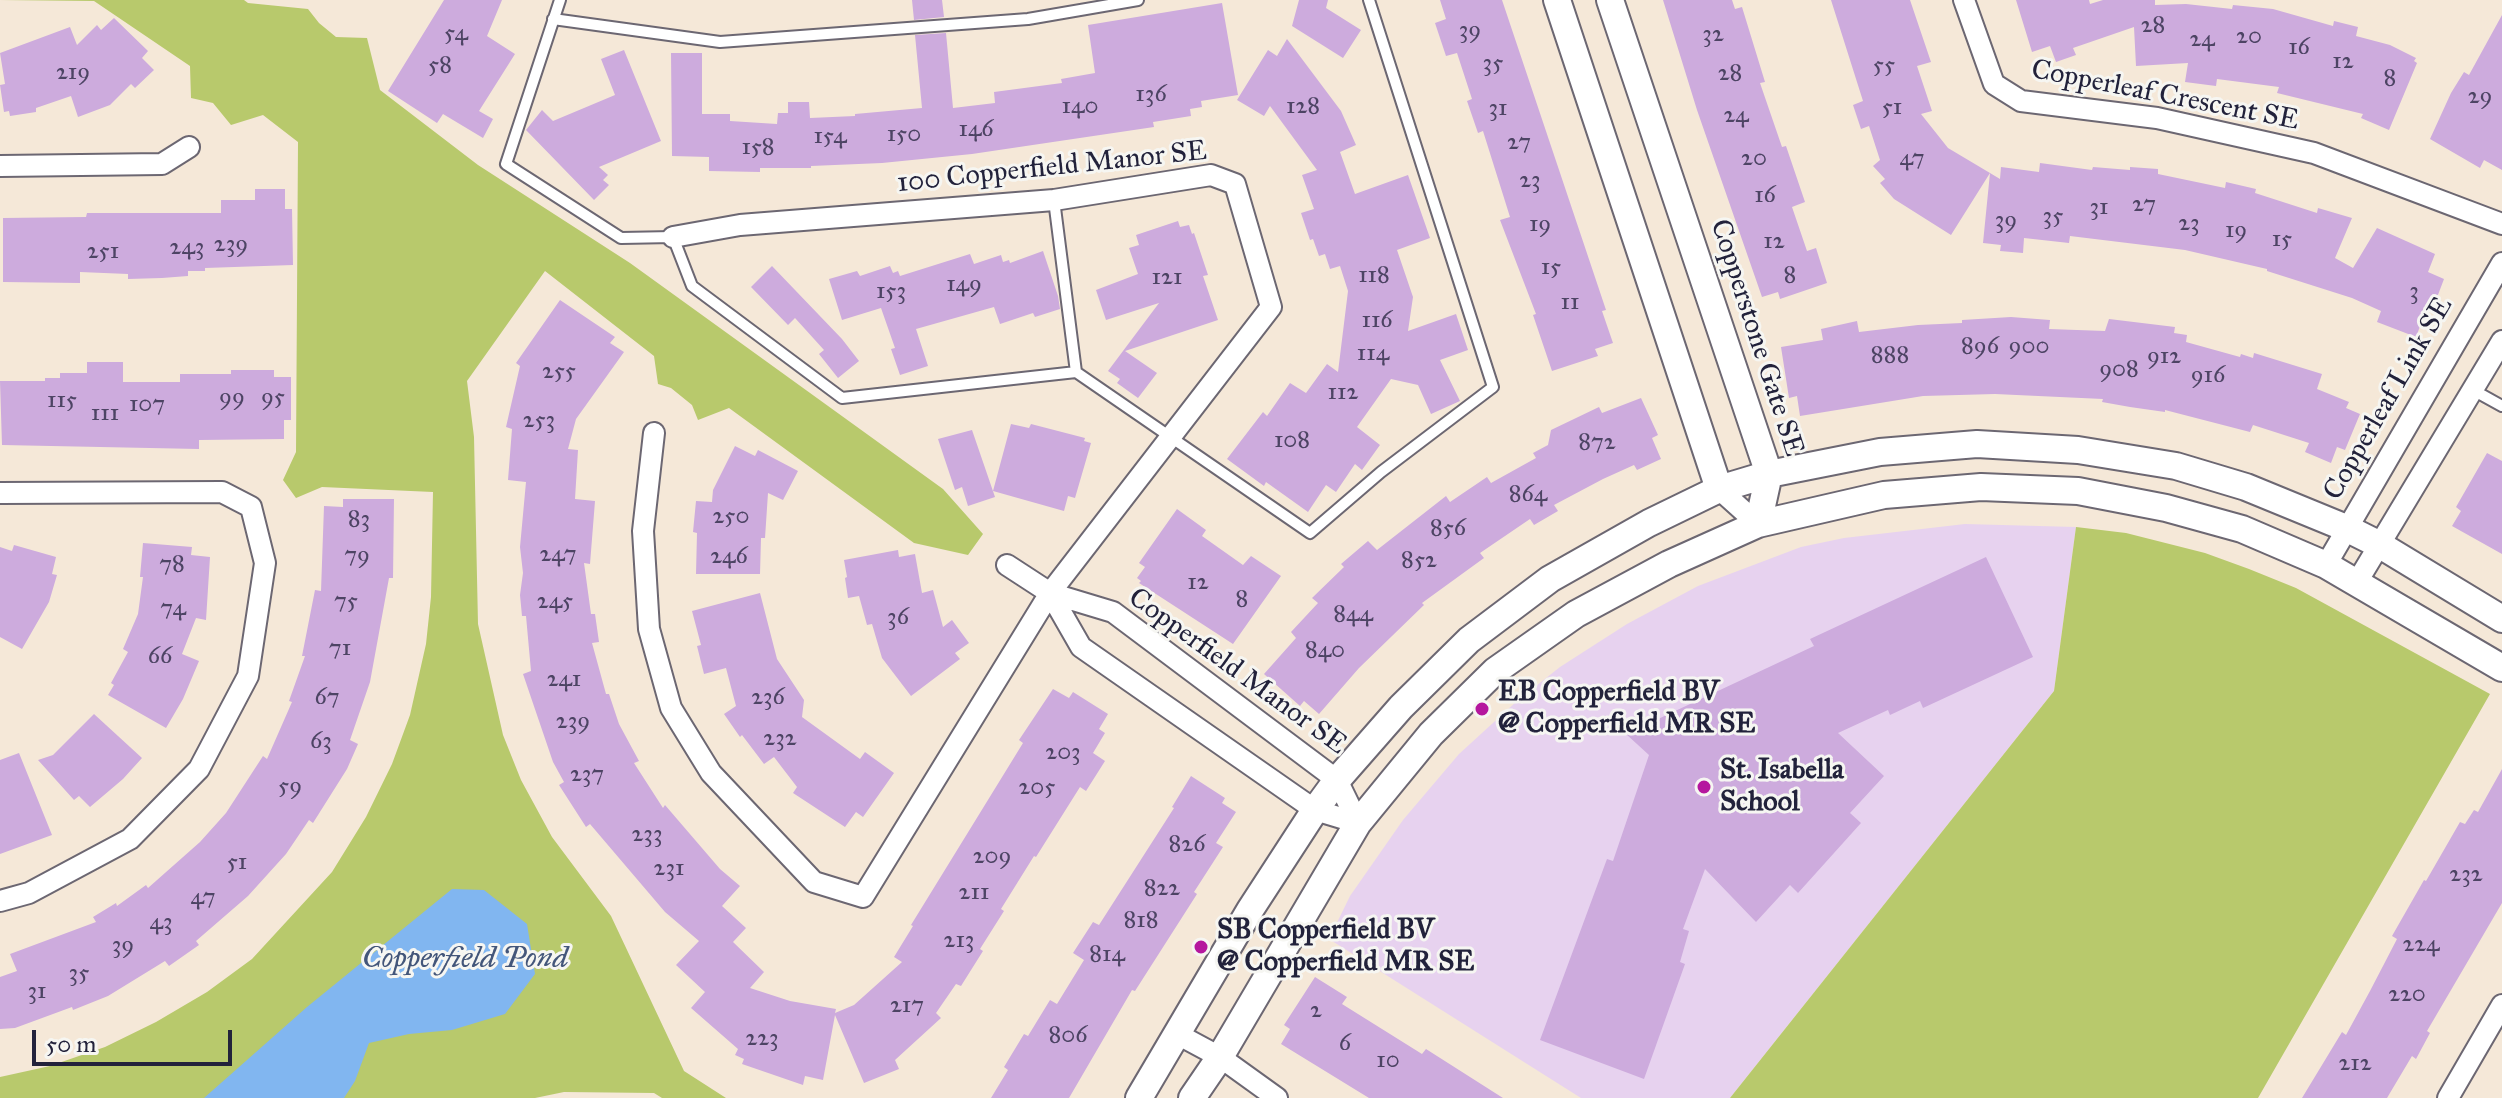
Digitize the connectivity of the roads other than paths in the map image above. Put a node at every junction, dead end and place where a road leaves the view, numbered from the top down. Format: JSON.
{"nodes":[{"id":1,"x":560,"y":0,"type":"edge"},
{"id":2,"x":1138,"y":0,"type":"edge"},
{"id":3,"x":1369,"y":0,"type":"edge"},
{"id":4,"x":1557,"y":0,"type":"edge"},
{"id":5,"x":1610,"y":0,"type":"edge"},
{"id":6,"x":1964,"y":0,"type":"edge"},
{"id":7,"x":553,"y":19,"type":"junction"},
{"id":8,"x":189,"y":147,"type":"dead end"},
{"id":9,"x":0,"y":166,"type":"edge"},
{"id":10,"x":1054,"y":200,"type":"junction"},
{"id":11,"x":2502,"y":224,"type":"edge"},
{"id":12,"x":673,"y":237,"type":"junction"},
{"id":13,"x":2502,"y":263,"type":"edge"},
{"id":14,"x":2502,"y":341,"type":"edge"},
{"id":15,"x":1076,"y":372,"type":"junction"},
{"id":16,"x":2473,"y":390,"type":"junction"},
{"id":17,"x":2502,"y":406,"type":"edge"},
{"id":18,"x":654,"y":433,"type":"dead end"},
{"id":19,"x":1172,"y":436,"type":"junction"},
{"id":20,"x":1769,"y":474,"type":"junction"},
{"id":21,"x":1719,"y":489,"type":"junction"},
{"id":22,"x":0,"y":493,"type":"edge"},
{"id":23,"x":1758,"y":524,"type":"junction"},
{"id":24,"x":2346,"y":528,"type":"junction"},
{"id":25,"x":2380,"y":545,"type":"junction"},
{"id":26,"x":1007,"y":565,"type":"dead end"},
{"id":27,"x":2326,"y":565,"type":"junction"},
{"id":28,"x":2357,"y":582,"type":"junction"},
{"id":29,"x":1050,"y":593,"type":"junction"},
{"id":30,"x":2502,"y":619,"type":"edge"},
{"id":31,"x":2502,"y":668,"type":"edge"},
{"id":32,"x":1337,"y":780,"type":"junction"},
{"id":33,"x":1315,"y":810,"type":"junction"},
{"id":34,"x":1358,"y":823,"type":"junction"},
{"id":35,"x":0,"y":901,"type":"edge"},
{"id":36,"x":2502,"y":1005,"type":"edge"},
{"id":37,"x":1179,"y":1035,"type":"junction"},
{"id":38,"x":1220,"y":1057,"type":"junction"},
{"id":39,"x":1139,"y":1098,"type":"edge"},
{"id":40,"x":1192,"y":1098,"type":"edge"},
{"id":41,"x":1277,"y":1098,"type":"edge"},
{"id":42,"x":2448,"y":1098,"type":"edge"}],
"edges":[{"from":1,"to":7,"type":"lane"},
{"from":2,"to":7,"type":"lane"},
{"from":3,"to":19,"type":"lane"},
{"from":4,"to":21,"type":"street"},
{"from":5,"to":20,"type":"street","name":"Copperstone Gate SE"},
{"from":6,"to":11,"type":"street","name":"Copperleaf Crescent SE"},
{"from":7,"to":12,"type":"lane"},
{"from":8,"to":9,"type":"street"},
{"from":10,"to":12,"type":"street","name":"100 Copperfield Manor SE"},
{"from":10,"to":15,"type":"lane"},
{"from":10,"to":19,"type":"street","name":"100 Copperfield Manor SE"},
{"from":12,"to":15,"type":"lane"},
{"from":13,"to":24,"type":"street","name":"Copperleaf Link SE"},
{"from":14,"to":16,"type":"street"},
{"from":15,"to":19,"type":"lane"},
{"from":16,"to":17,"type":"lane"},
{"from":16,"to":25,"type":"street"},
{"from":18,"to":29,"type":"street","name":"100 Copperfield Manor SE"},
{"from":19,"to":29,"type":"street","name":"100 Copperfield Manor SE"},
{"from":20,"to":21,"type":"street"},
{"from":20,"to":23,"type":"street","name":"Copperstone Gate SE"},
{"from":20,"to":24,"type":"street"},
{"from":21,"to":23,"type":"street"},
{"from":21,"to":32,"type":"street"},
{"from":22,"to":35,"type":"street"},
{"from":23,"to":27,"type":"street"},
{"from":23,"to":34,"type":"street"},
{"from":24,"to":25,"type":"street"},
{"from":24,"to":27,"type":"street","name":"Copperleaf Link SE"},
{"from":25,"to":28,"type":"street"},
{"from":25,"to":30,"type":"street"},
{"from":26,"to":29,"type":"street","name":"Copperfield Manor SE"},
{"from":27,"to":28,"type":"street"},
{"from":28,"to":31,"type":"street"},
{"from":29,"to":32,"type":"street","name":"Copperfield Manor SE"},
{"from":29,"to":33,"type":"street","name":"Copperfield Manor SE"},
{"from":32,"to":33,"type":"street"},
{"from":32,"to":34,"type":"street","name":"Copperfield Manor SE"},
{"from":33,"to":34,"type":"street","name":"Copperfield Manor SE"},
{"from":33,"to":37,"type":"street"},
{"from":34,"to":38,"type":"street"},
{"from":36,"to":42,"type":"street"},
{"from":37,"to":38,"type":"street"},
{"from":37,"to":39,"type":"street"},
{"from":38,"to":40,"type":"street"},
{"from":38,"to":41,"type":"street"}]}
